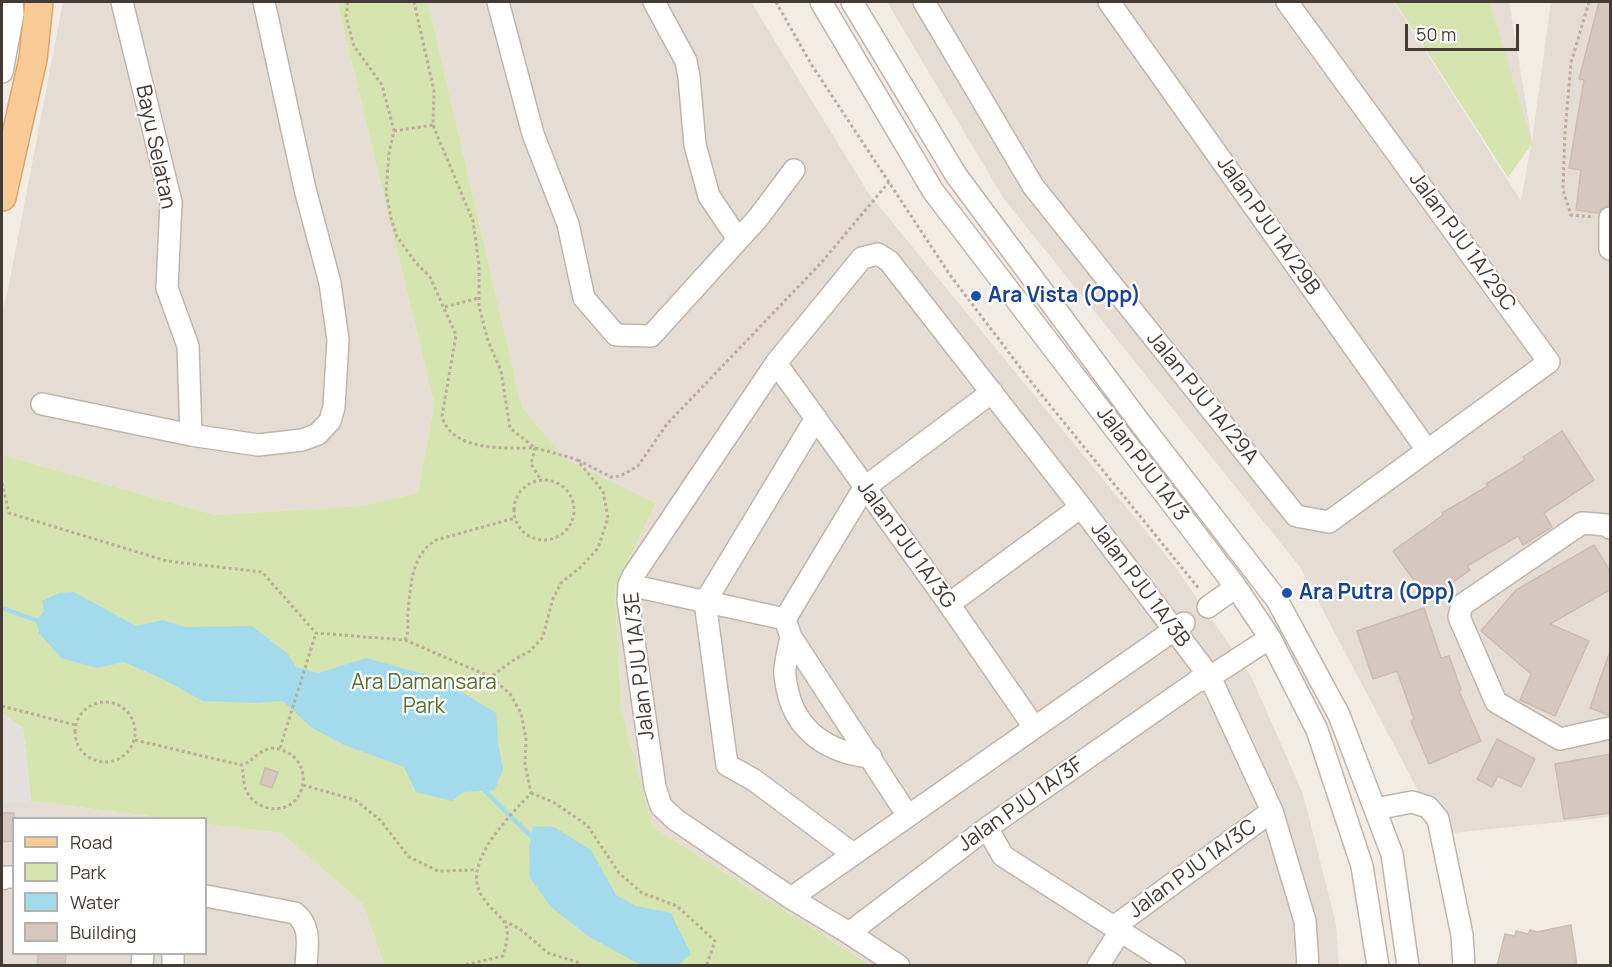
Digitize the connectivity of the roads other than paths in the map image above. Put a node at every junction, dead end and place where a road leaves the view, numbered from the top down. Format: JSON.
{"nodes":[{"id":1,"x":12,"y":2,"type":"edge"},
{"id":2,"x":39,"y":2,"type":"edge"},
{"id":3,"x":122,"y":2,"type":"edge"},
{"id":4,"x":264,"y":2,"type":"edge"},
{"id":5,"x":498,"y":2,"type":"edge"},
{"id":6,"x":654,"y":2,"type":"edge"},
{"id":7,"x":821,"y":2,"type":"edge"},
{"id":8,"x":852,"y":2,"type":"edge"},
{"id":9,"x":924,"y":2,"type":"edge"},
{"id":10,"x":1109,"y":2,"type":"edge"},
{"id":11,"x":1287,"y":2,"type":"edge"},
{"id":12,"x":2,"y":72,"type":"edge"},
{"id":13,"x":794,"y":170,"type":"dead end"},
{"id":14,"x":2,"y":197,"type":"edge"},
{"id":15,"x":1610,"y":218,"type":"edge"},
{"id":16,"x":738,"y":239,"type":"junction"},
{"id":17,"x":1611,"y":249,"type":"edge"},
{"id":18,"x":878,"y":254,"type":"joint"},
{"id":19,"x":776,"y":363,"type":"junction"},
{"id":20,"x":992,"y":392,"type":"junction"},
{"id":21,"x":42,"y":404,"type":"dead end"},
{"id":22,"x":816,"y":418,"type":"junction"},
{"id":23,"x":191,"y":435,"type":"junction"},
{"id":24,"x":1427,"y":450,"type":"junction"},
{"id":25,"x":864,"y":488,"type":"junction"},
{"id":26,"x":1081,"y":507,"type":"junction"},
{"id":27,"x":1611,"y":528,"type":"edge"},
{"id":28,"x":629,"y":585,"type":"junction"},
{"id":29,"x":1236,"y":587,"type":"junction"},
{"id":30,"x":705,"y":602,"type":"junction"},
{"id":31,"x":949,"y":604,"type":"junction"},
{"id":32,"x":1210,"y":606,"type":"road end"},
{"id":33,"x":1179,"y":626,"type":"junction"},
{"id":34,"x":788,"y":628,"type":"junction"},
{"id":35,"x":1266,"y":632,"type":"junction"},
{"id":36,"x":1203,"y":675,"type":"junction"},
{"id":37,"x":1034,"y":727,"type":"junction"},
{"id":38,"x":1611,"y":728,"type":"edge"},
{"id":39,"x":871,"y":757,"type":"junction"},
{"id":40,"x":1375,"y":809,"type":"junction"},
{"id":41,"x":1272,"y":811,"type":"junction"},
{"id":42,"x":908,"y":816,"type":"junction"},
{"id":43,"x":987,"y":828,"type":"junction"},
{"id":44,"x":854,"y":854,"type":"junction"},
{"id":45,"x":207,"y":896,"type":"edge"},
{"id":46,"x":791,"y":898,"type":"junction"},
{"id":47,"x":1118,"y":928,"type":"junction"},
{"id":48,"x":849,"y":933,"type":"junction"},
{"id":49,"x":306,"y":966,"type":"edge"},
{"id":50,"x":899,"y":966,"type":"edge"},
{"id":51,"x":1098,"y":966,"type":"edge"},
{"id":52,"x":1175,"y":966,"type":"edge"},
{"id":53,"x":1308,"y":966,"type":"edge"},
{"id":54,"x":1378,"y":966,"type":"edge"},
{"id":55,"x":1407,"y":966,"type":"edge"},
{"id":56,"x":1464,"y":966,"type":"edge"}],
"edges":[{"from":1,"to":12,"type":"street"},
{"from":2,"to":14,"type":"main road"},
{"from":3,"to":23,"type":"street","name":"Bayu Selatan"},
{"from":4,"to":23,"type":"street"},
{"from":5,"to":16,"type":"street"},
{"from":6,"to":16,"type":"street"},
{"from":7,"to":29,"type":"street","name":"Jalan PJU 1A/3"},
{"from":8,"to":40,"type":"street","name":"Jalan PJU 1A/3"},
{"from":9,"to":24,"type":"street","name":"Jalan PJU 1A/29A"},
{"from":10,"to":24,"type":"street","name":"Jalan PJU 1A/29B"},
{"from":11,"to":24,"type":"street","name":"Jalan PJU 1A/29C"},
{"from":13,"to":16,"type":"street"},
{"from":15,"to":17,"type":"street"},
{"from":18,"to":19,"type":"street","name":"Jalan PJU 1A/3E"},
{"from":18,"to":20,"type":"street","name":"Jalan PJU 1A/3B"},
{"from":19,"to":22,"type":"street","name":"Jalan PJU 1A/3G"},
{"from":19,"to":28,"type":"street","name":"Jalan PJU 1A/3E"},
{"from":20,"to":25,"type":"street"},
{"from":20,"to":26,"type":"street","name":"Jalan PJU 1A/3B"},
{"from":21,"to":23,"type":"street"},
{"from":22,"to":25,"type":"street","name":"Jalan PJU 1A/3G"},
{"from":22,"to":30,"type":"street"},
{"from":25,"to":31,"type":"street","name":"Jalan PJU 1A/3G"},
{"from":25,"to":34,"type":"street"},
{"from":26,"to":31,"type":"street"},
{"from":26,"to":33,"type":"street","name":"Jalan PJU 1A/3B"},
{"from":27,"to":38,"type":"street"},
{"from":28,"to":30,"type":"street"},
{"from":28,"to":46,"type":"street","name":"Jalan PJU 1A/3E"},
{"from":29,"to":32,"type":"street"},
{"from":29,"to":35,"type":"street","name":"Jalan PJU 1A/3"},
{"from":30,"to":34,"type":"street"},
{"from":30,"to":44,"type":"street"},
{"from":31,"to":37,"type":"street","name":"Jalan PJU 1A/3G"},
{"from":33,"to":36,"type":"street","name":"Jalan PJU 1A/3B"},
{"from":33,"to":37,"type":"street"},
{"from":34,"to":39,"type":"street"},
{"from":34,"to":39,"type":"street"},
{"from":35,"to":36,"type":"street","name":"Jalan PJU 1A/3F"},
{"from":35,"to":54,"type":"street","name":"Jalan PJU 1A/3"},
{"from":36,"to":41,"type":"street","name":"Jalan PJU 1A/3B"},
{"from":36,"to":43,"type":"street","name":"Jalan PJU 1A/3F"},
{"from":37,"to":42,"type":"street"},
{"from":39,"to":42,"type":"street"},
{"from":40,"to":55,"type":"street","name":"Jalan PJU 1A/3"},
{"from":40,"to":56,"type":"street"},
{"from":41,"to":47,"type":"street","name":"Jalan PJU 1A/3C"},
{"from":41,"to":53,"type":"street","name":"Jalan PJU 1A/3B"},
{"from":42,"to":44,"type":"street"},
{"from":43,"to":47,"type":"street"},
{"from":43,"to":48,"type":"street","name":"Jalan PJU 1A/3F"},
{"from":44,"to":46,"type":"street"},
{"from":45,"to":49,"type":"street"},
{"from":46,"to":48,"type":"street","name":"Jalan PJU 1A/3E"},
{"from":47,"to":51,"type":"street"},
{"from":47,"to":52,"type":"street"},
{"from":48,"to":50,"type":"street","name":"Jalan PJU 1A/3E"}]}
